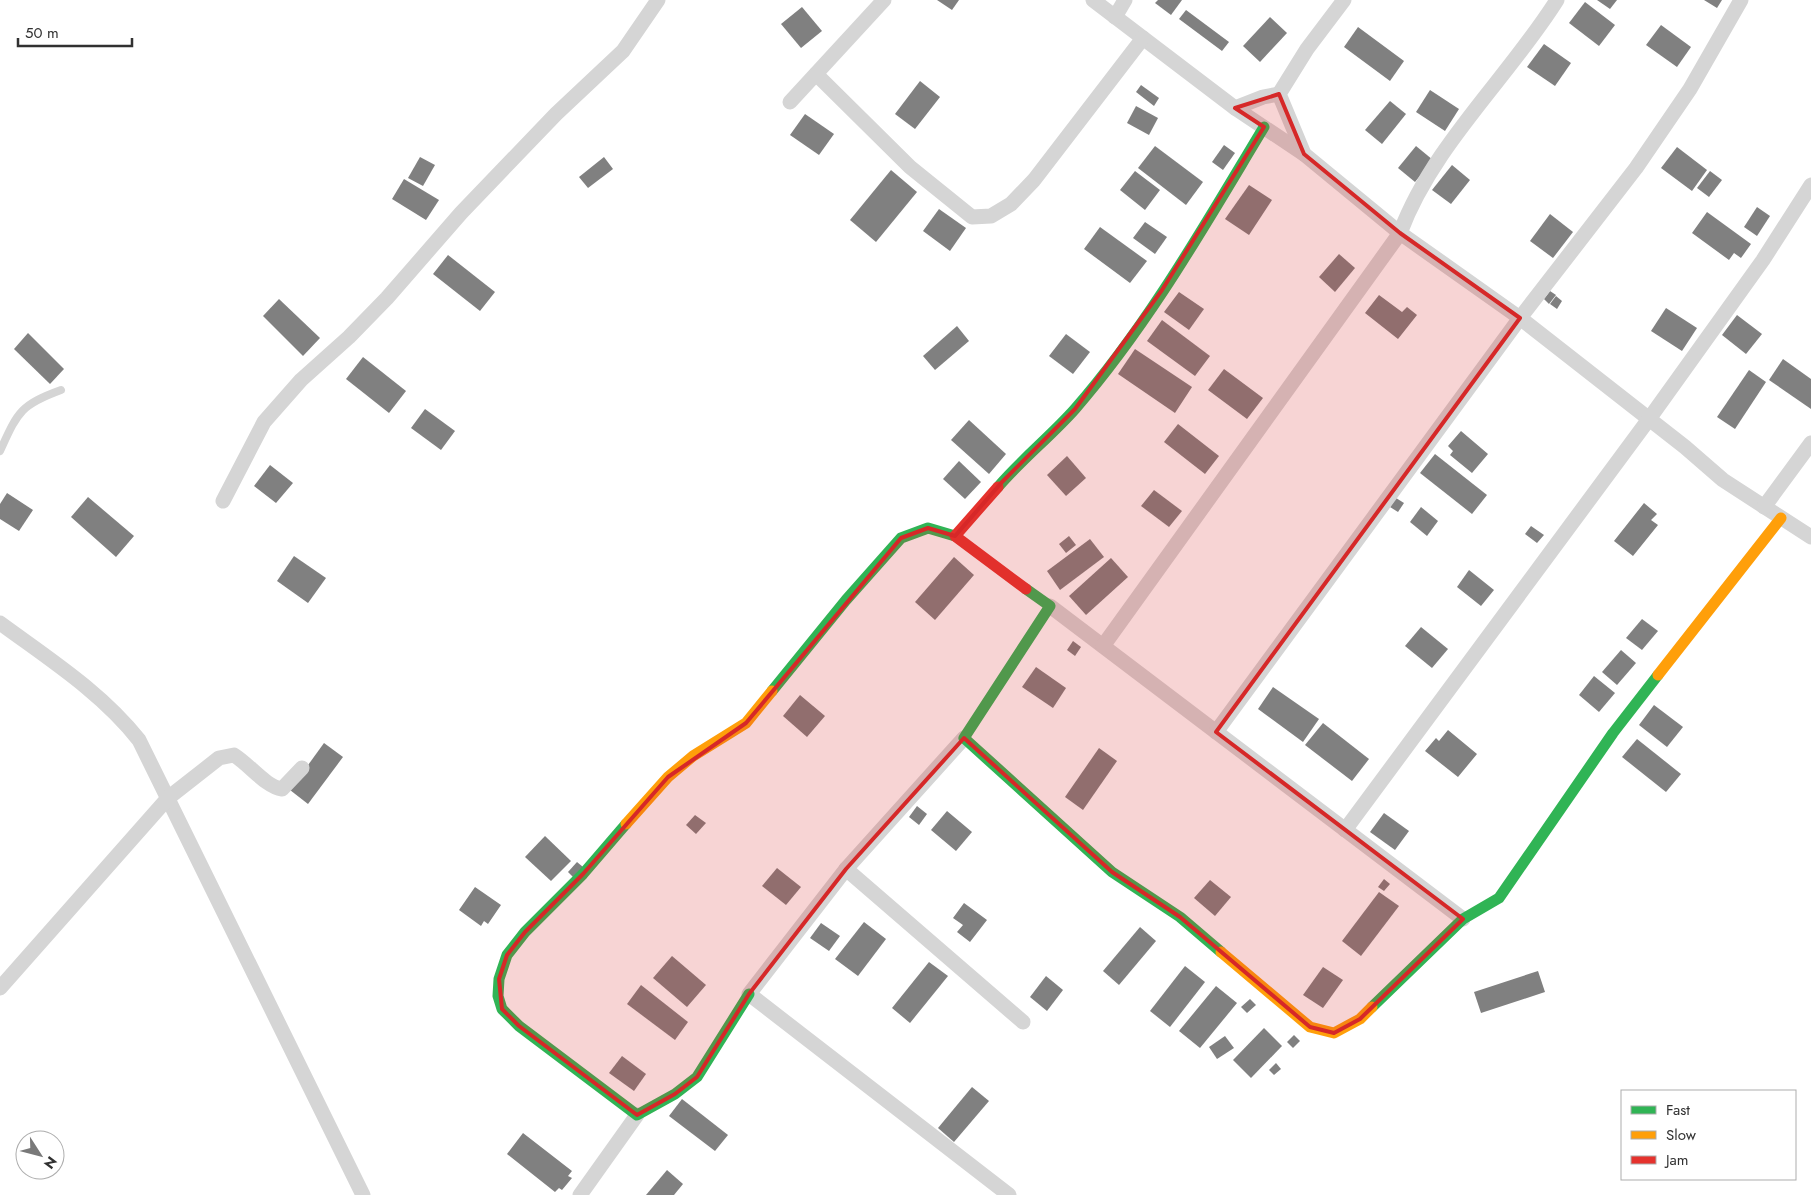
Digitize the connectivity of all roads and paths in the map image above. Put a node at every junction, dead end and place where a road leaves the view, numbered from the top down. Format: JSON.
{"nodes":[{"id":1,"x":658,"y":0,"type":"edge"},
{"id":2,"x":884,"y":0,"type":"edge"},
{"id":3,"x":1093,"y":0,"type":"edge"},
{"id":4,"x":1125,"y":0,"type":"edge"},
{"id":5,"x":1344,"y":0,"type":"edge"},
{"id":6,"x":1557,"y":0,"type":"edge"},
{"id":7,"x":1740,"y":0,"type":"edge"},
{"id":8,"x":1115,"y":16,"type":"junction"},
{"id":9,"x":1142,"y":38,"type":"junction"},
{"id":10,"x":816,"y":74,"type":"junction"},
{"id":11,"x":1279,"y":94,"type":"junction"},
{"id":12,"x":790,"y":102,"type":"dead end"},
{"id":13,"x":1235,"y":108,"type":"junction"},
{"id":14,"x":1264,"y":127,"type":"junction"},
{"id":15,"x":1649,"y":137,"type":"dead end"},
{"id":16,"x":1304,"y":154,"type":"junction"},
{"id":17,"x":1811,"y":185,"type":"edge"},
{"id":18,"x":1400,"y":233,"type":"junction"},
{"id":19,"x":1520,"y":318,"type":"junction"},
{"id":20,"x":61,"y":390,"type":"dead end"},
{"id":21,"x":1649,"y":419,"type":"junction"},
{"id":22,"x":1811,"y":443,"type":"edge"},
{"id":23,"x":0,"y":451,"type":"edge"},
{"id":24,"x":223,"y":501,"type":"dead end"},
{"id":25,"x":1764,"y":507,"type":"junction"},
{"id":26,"x":1781,"y":518,"type":"junction"},
{"id":27,"x":955,"y":536,"type":"junction"},
{"id":28,"x":1811,"y":537,"type":"edge"},
{"id":29,"x":1050,"y":606,"type":"junction"},
{"id":30,"x":0,"y":623,"type":"edge"},
{"id":31,"x":1103,"y":646,"type":"junction"},
{"id":32,"x":1216,"y":732,"type":"junction"},
{"id":33,"x":964,"y":738,"type":"junction"},
{"id":34,"x":302,"y":768,"type":"dead end"},
{"id":35,"x":168,"y":798,"type":"junction"},
{"id":36,"x":1345,"y":830,"type":"junction"},
{"id":37,"x":846,"y":869,"type":"junction"},
{"id":38,"x":1463,"y":919,"type":"junction"},
{"id":39,"x":0,"y":988,"type":"edge"},
{"id":40,"x":749,"y":994,"type":"junction"},
{"id":41,"x":1023,"y":1022,"type":"dead end"},
{"id":42,"x":638,"y":1115,"type":"junction"},
{"id":43,"x":363,"y":1195,"type":"edge"},
{"id":44,"x":580,"y":1195,"type":"edge"},
{"id":45,"x":1009,"y":1195,"type":"edge"}],
"edges":[{"from":1,"to":24,"type":"street"},
{"from":2,"to":10,"type":"street"},
{"from":3,"to":8,"type":"street"},
{"from":4,"to":8,"type":"street"},
{"from":5,"to":11,"type":"street"},
{"from":6,"to":18,"type":"street"},
{"from":7,"to":15,"type":"street"},
{"from":7,"to":19,"type":"street"},
{"from":8,"to":9,"type":"street"},
{"from":9,"to":10,"type":"street"},
{"from":9,"to":13,"type":"street"},
{"from":10,"to":12,"type":"street"},
{"from":11,"to":13,"type":"street"},
{"from":11,"to":16,"type":"street"},
{"from":13,"to":14,"type":"street"},
{"from":14,"to":16,"type":"street"},
{"from":14,"to":27,"type":"street"},
{"from":16,"to":18,"type":"street"},
{"from":17,"to":21,"type":"street"},
{"from":18,"to":19,"type":"street"},
{"from":18,"to":31,"type":"street"},
{"from":19,"to":21,"type":"street"},
{"from":19,"to":32,"type":"street"},
{"from":20,"to":23,"type":"lane"},
{"from":21,"to":25,"type":"street"},
{"from":21,"to":36,"type":"street"},
{"from":22,"to":25,"type":"street"},
{"from":25,"to":26,"type":"street"},
{"from":26,"to":28,"type":"street"},
{"from":26,"to":38,"type":"street"},
{"from":27,"to":29,"type":"street"},
{"from":27,"to":42,"type":"street"},
{"from":29,"to":31,"type":"street"},
{"from":29,"to":33,"type":"street"},
{"from":30,"to":35,"type":"street"},
{"from":31,"to":32,"type":"street"},
{"from":32,"to":36,"type":"street"},
{"from":33,"to":37,"type":"street"},
{"from":33,"to":38,"type":"street"},
{"from":34,"to":35,"type":"street"},
{"from":35,"to":39,"type":"street"},
{"from":35,"to":43,"type":"street"},
{"from":36,"to":38,"type":"street"},
{"from":37,"to":40,"type":"street"},
{"from":37,"to":41,"type":"street"},
{"from":40,"to":42,"type":"street"},
{"from":40,"to":45,"type":"street"},
{"from":42,"to":44,"type":"street"}]}
